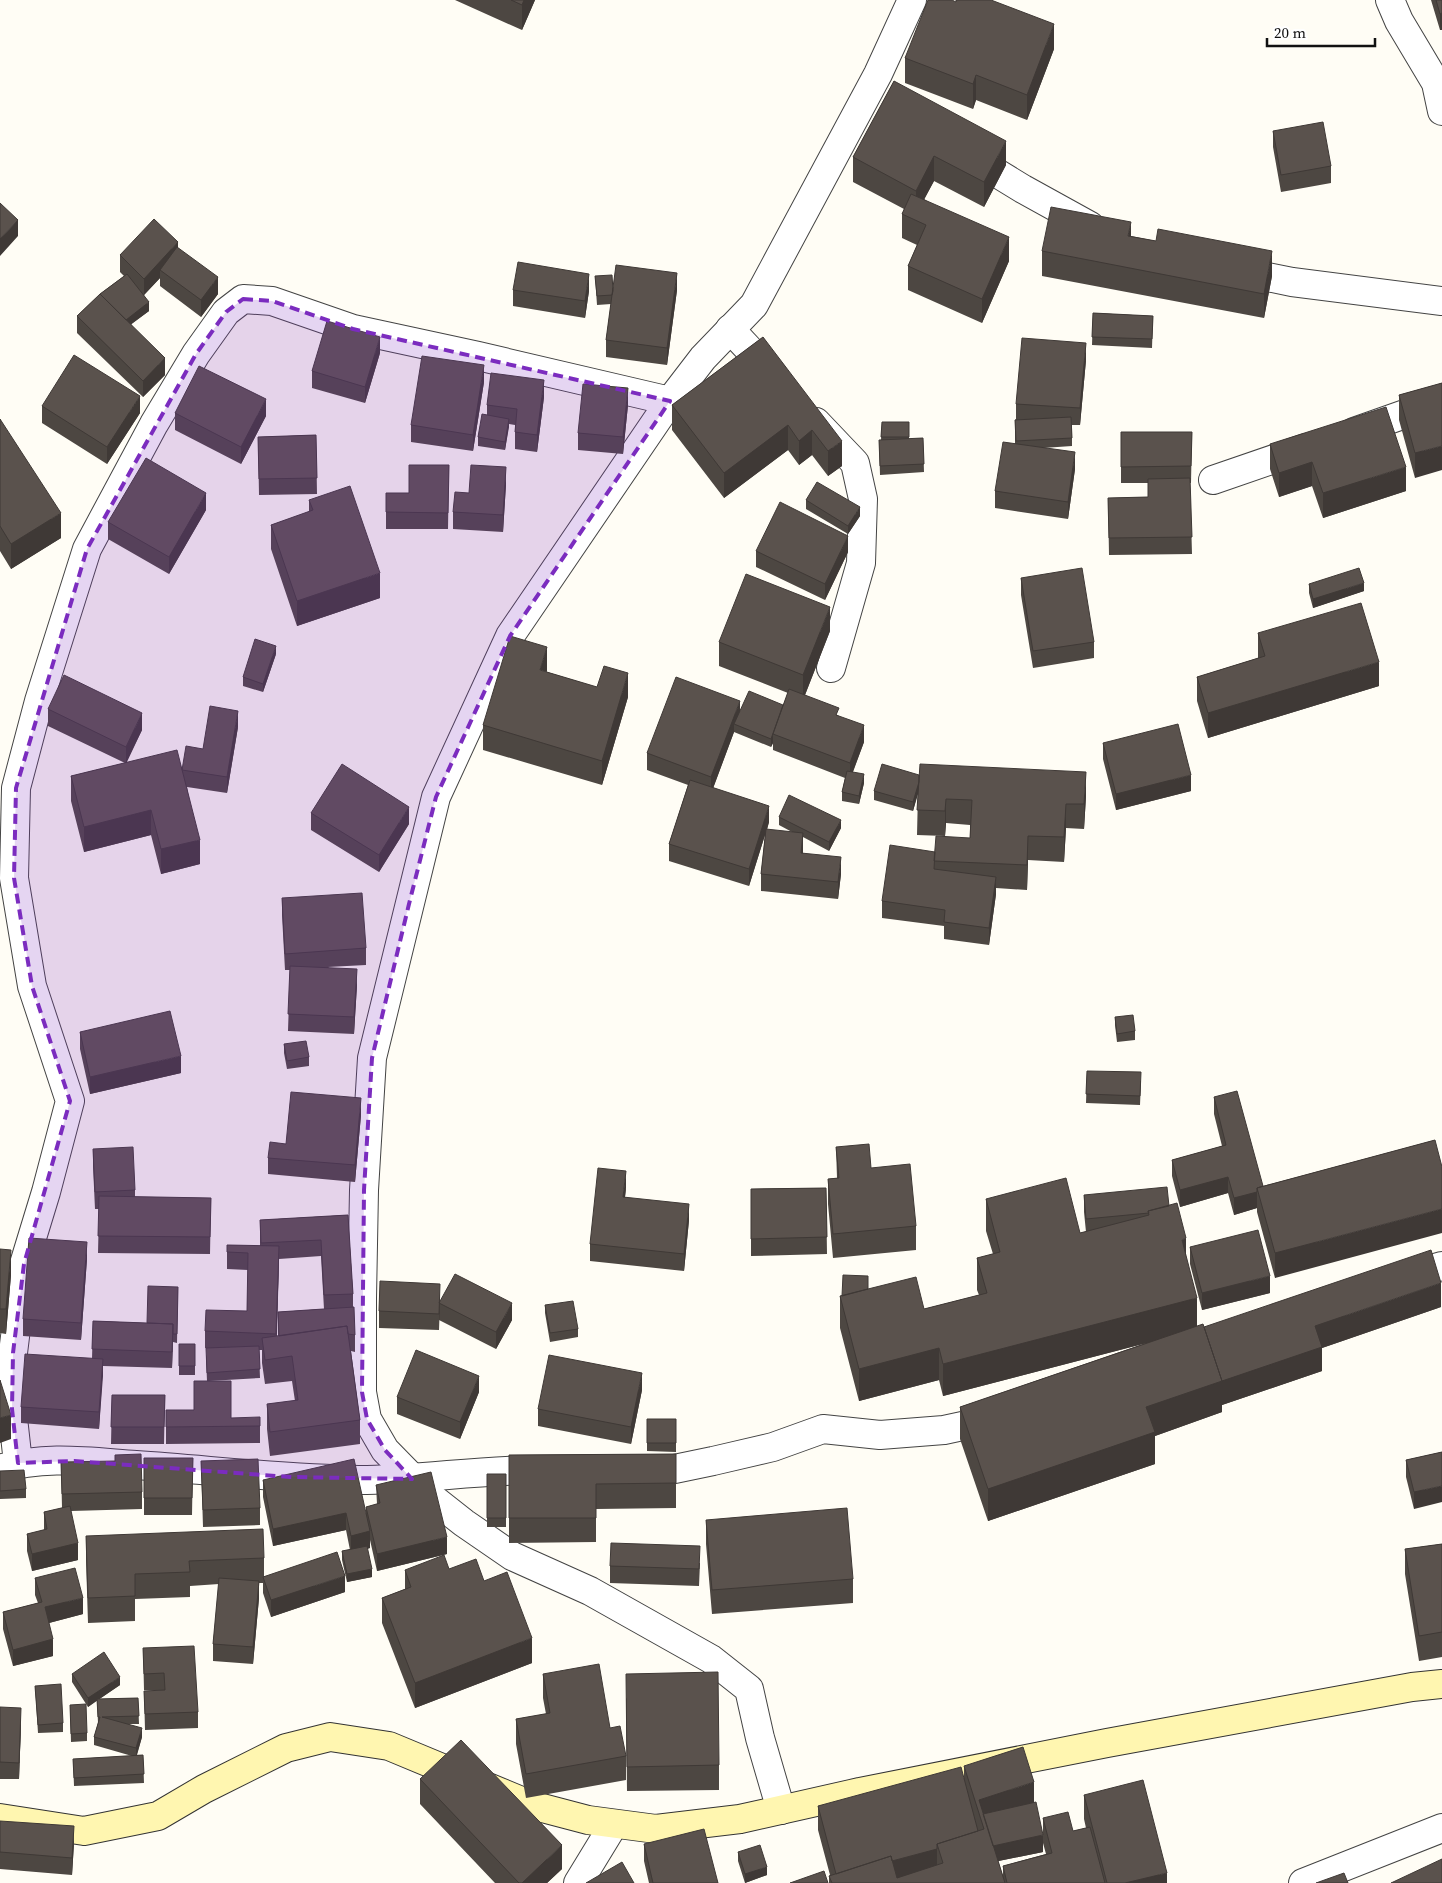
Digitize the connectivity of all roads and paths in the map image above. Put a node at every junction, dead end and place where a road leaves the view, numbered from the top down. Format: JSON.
{"nodes":[{"id":1,"x":912,"y":0,"type":"edge"},
{"id":2,"x":1390,"y":0,"type":"edge"},
{"id":3,"x":868,"y":92,"type":"junction"},
{"id":4,"x":893,"y":108,"type":"edge"},
{"id":5,"x":1442,"y":111,"type":"edge"},
{"id":6,"x":950,"y":143,"type":"edge"},
{"id":7,"x":1109,"y":237,"type":"edge"},
{"id":8,"x":1209,"y":266,"type":"edge"},
{"id":9,"x":1442,"y":301,"type":"edge"},
{"id":10,"x":730,"y":329,"type":"junction"},
{"id":11,"x":670,"y":401,"type":"junction"},
{"id":12,"x":1442,"y":401,"type":"edge"},
{"id":13,"x":1213,"y":480,"type":"dead end"},
{"id":14,"x":831,"y":668,"type":"dead end"},
{"id":15,"x":1442,"y":1266,"type":"edge"},
{"id":16,"x":1380,"y":1284,"type":"edge"},
{"id":17,"x":1018,"y":1414,"type":"edge"},
{"id":18,"x":9,"y":1466,"type":"edge"},
{"id":19,"x":569,"y":1471,"type":"edge"},
{"id":20,"x":615,"y":1472,"type":"edge"},
{"id":21,"x":412,"y":1479,"type":"junction"},
{"id":22,"x":1442,"y":1684,"type":"edge"},
{"id":23,"x":781,"y":1810,"type":"junction"},
{"id":24,"x":0,"y":1818,"type":"edge"},
{"id":25,"x":614,"y":1824,"type":"junction"},
{"id":26,"x":1441,"y":1830,"type":"edge"},
{"id":27,"x":578,"y":1883,"type":"edge"},
{"id":28,"x":1303,"y":1883,"type":"edge"}],
"edges":[{"from":1,"to":3,"type":"street"},
{"from":2,"to":5,"type":"street"},
{"from":3,"to":4,"type":"street"},
{"from":3,"to":10,"type":"street"},
{"from":6,"to":7,"type":"street"},
{"from":8,"to":9,"type":"street"},
{"from":10,"to":11,"type":"street"},
{"from":10,"to":14,"type":"street"},
{"from":11,"to":18,"type":"street"},
{"from":11,"to":21,"type":"street"},
{"from":12,"to":13,"type":"street"},
{"from":15,"to":16,"type":"street"},
{"from":17,"to":20,"type":"street"},
{"from":18,"to":21,"type":"street"},
{"from":19,"to":21,"type":"street"},
{"from":21,"to":23,"type":"street"},
{"from":22,"to":23,"type":"main road"},
{"from":23,"to":25,"type":"main road"},
{"from":24,"to":25,"type":"main road"},
{"from":25,"to":27,"type":"street"},
{"from":26,"to":28,"type":"street"}]}
